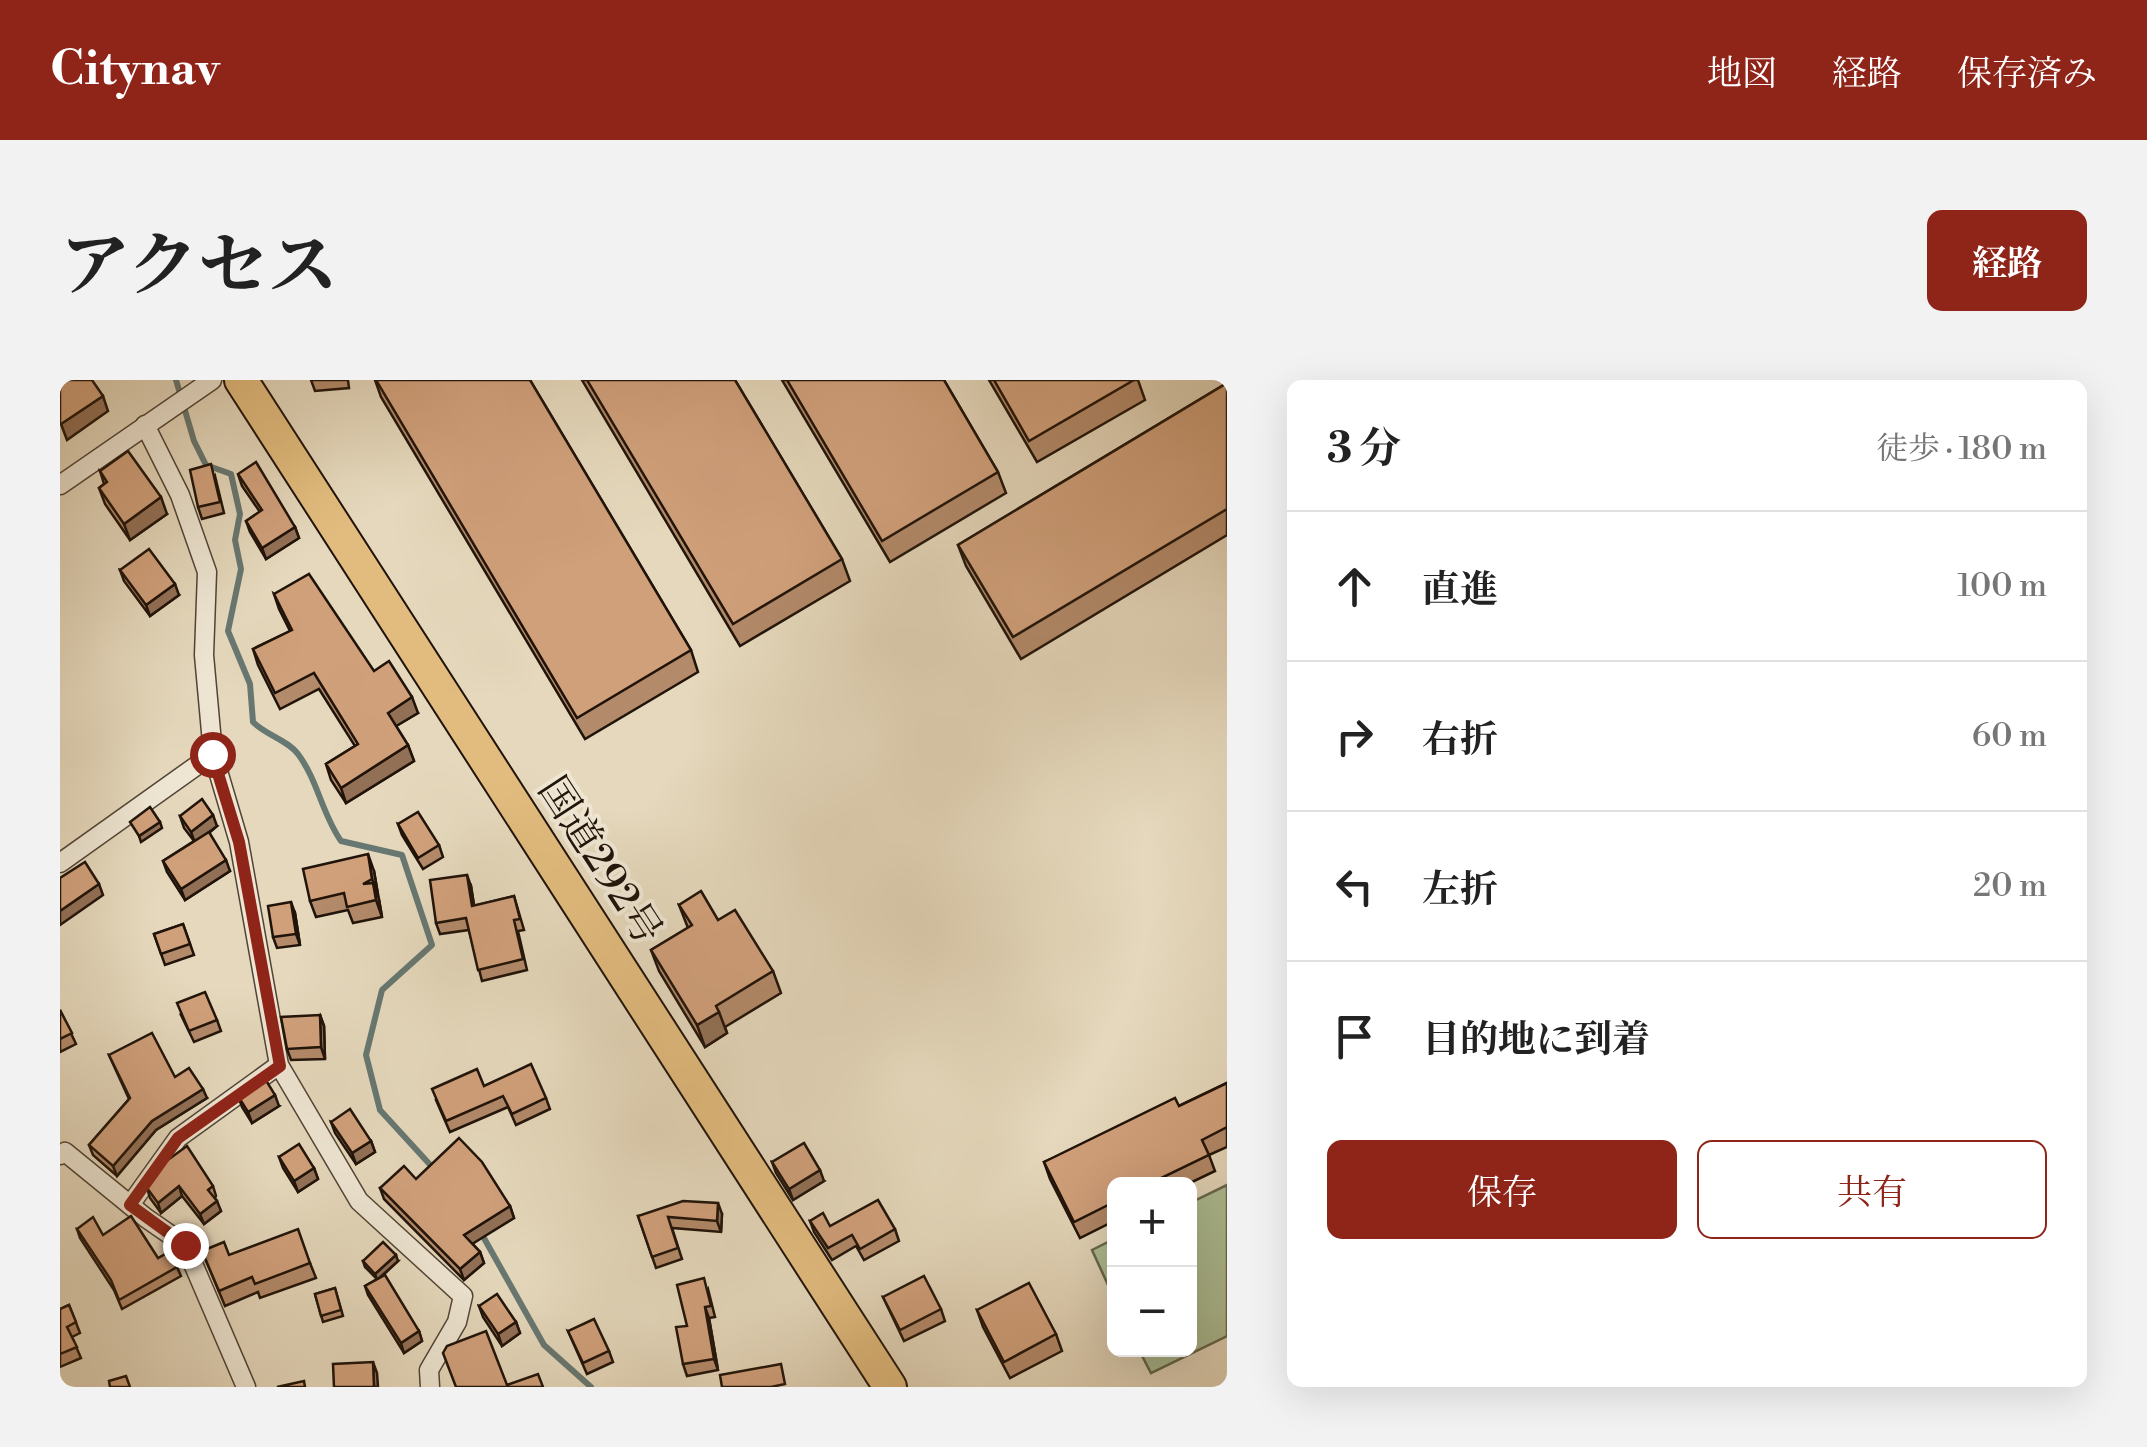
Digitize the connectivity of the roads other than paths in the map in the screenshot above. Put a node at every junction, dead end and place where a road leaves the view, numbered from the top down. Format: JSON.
{"nodes":[{"id":1,"x":212,"y":380,"type":"edge"},
{"id":2,"x":241,"y":380,"type":"edge"},
{"id":3,"x":145,"y":425,"type":"junction"},
{"id":4,"x":60,"y":486,"type":"edge"},
{"id":5,"x":212,"y":754,"type":"junction"},
{"id":6,"x":60,"y":862,"type":"edge"},
{"id":7,"x":280,"y":1066,"type":"junction"},
{"id":8,"x":60,"y":1154,"type":"edge"},
{"id":9,"x":130,"y":1205,"type":"junction"},
{"id":10,"x":246,"y":1387,"type":"edge"},
{"id":11,"x":430,"y":1387,"type":"edge"},
{"id":12,"x":890,"y":1387,"type":"edge"}],
"edges":[{"from":1,"to":3,"type":"street"},
{"from":2,"to":12,"type":"highway","name":"国道292号"},
{"from":3,"to":4,"type":"street"},
{"from":3,"to":5,"type":"street"},
{"from":5,"to":6,"type":"street"},
{"from":5,"to":7,"type":"street"},
{"from":7,"to":9,"type":"street"},
{"from":7,"to":11,"type":"street"},
{"from":8,"to":9,"type":"street"},
{"from":9,"to":10,"type":"street"}]}
